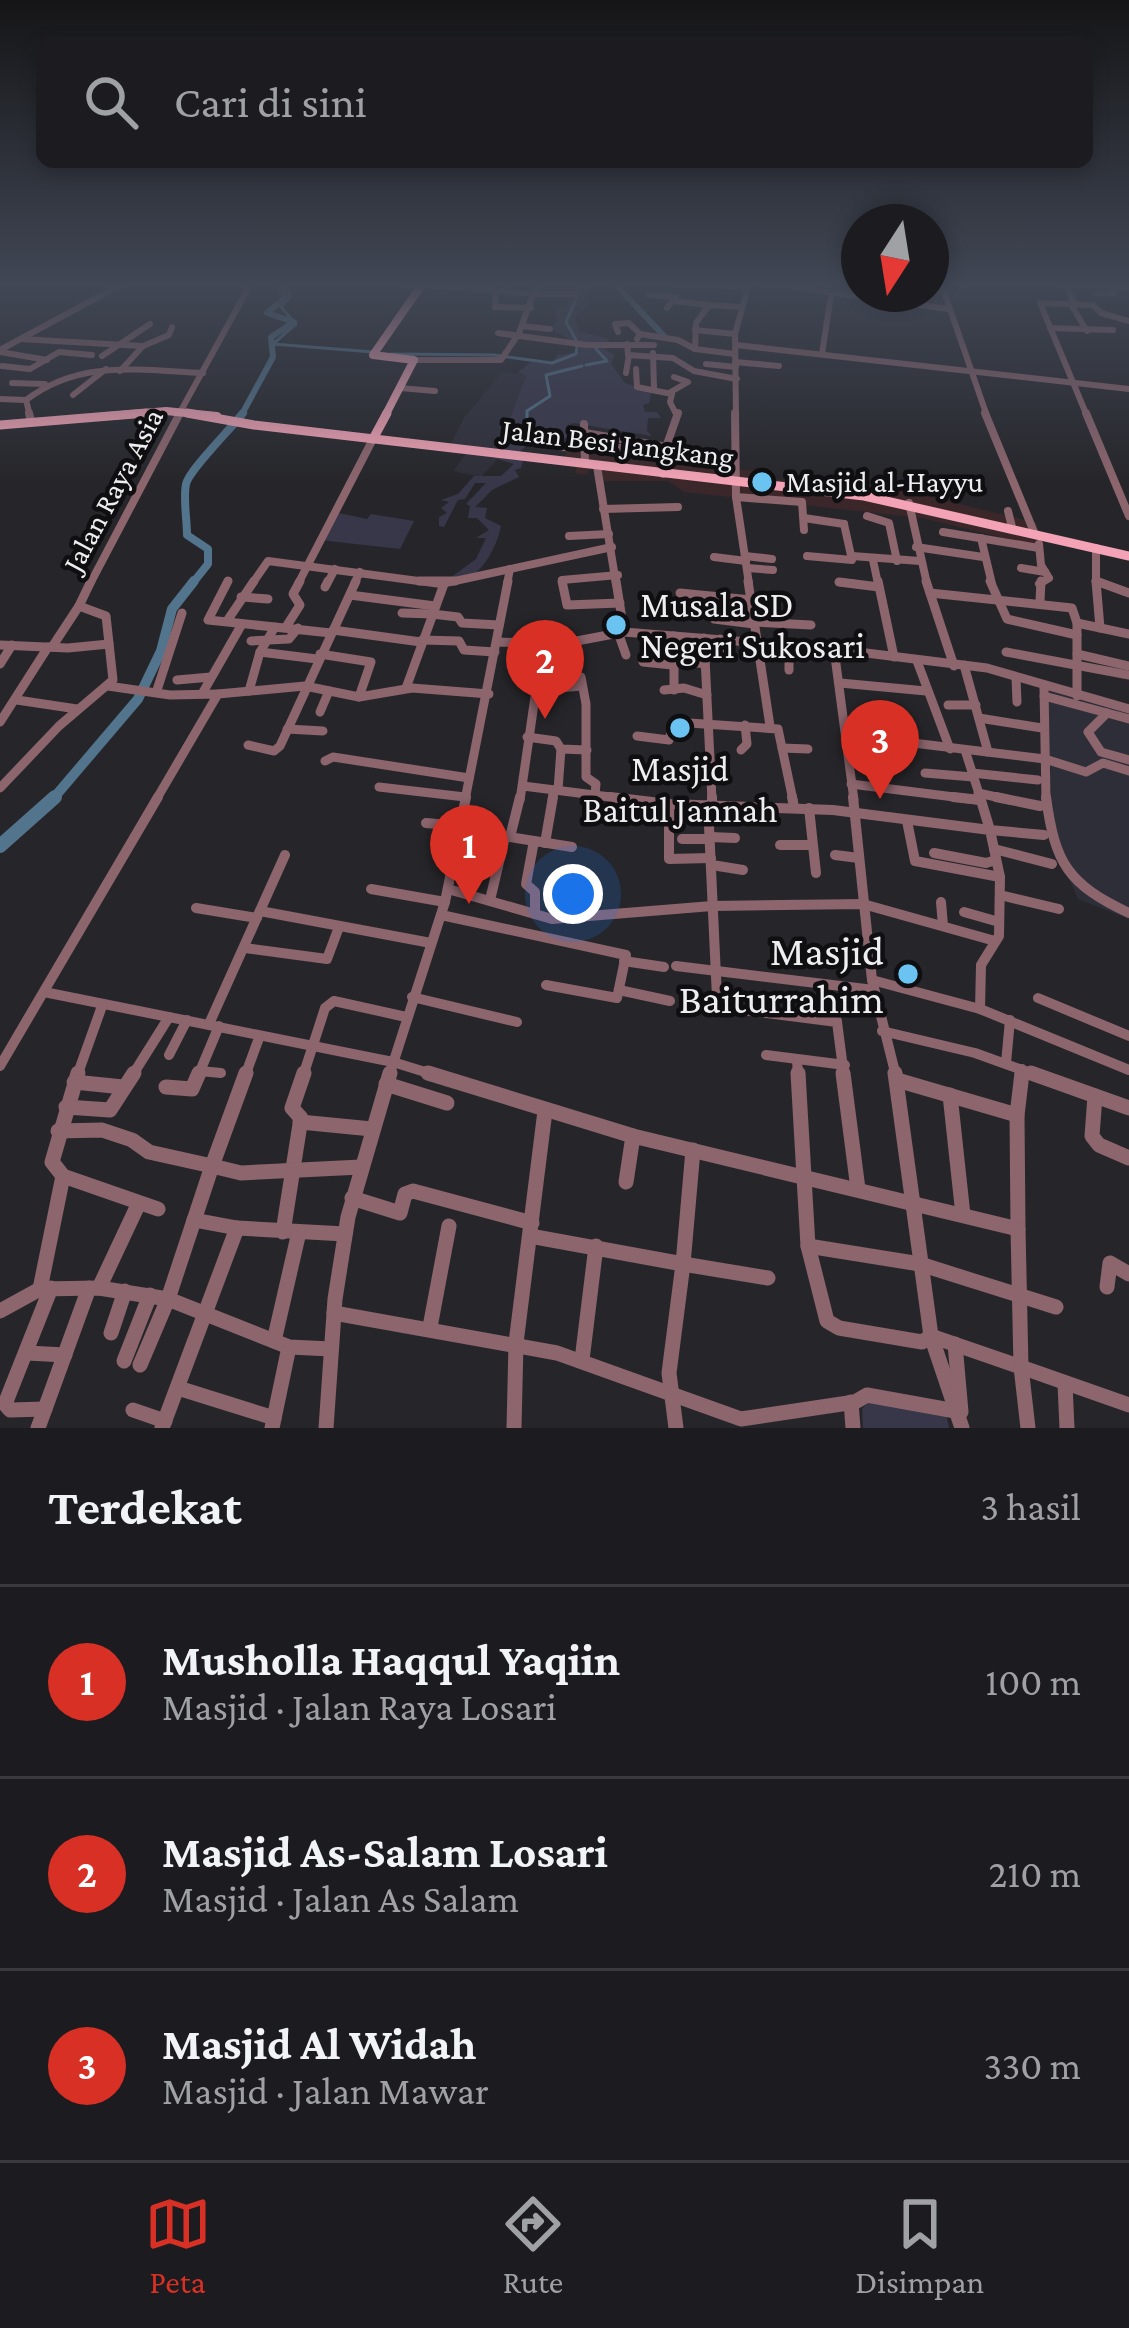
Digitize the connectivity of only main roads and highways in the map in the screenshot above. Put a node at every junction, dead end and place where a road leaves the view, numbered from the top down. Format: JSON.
{"nodes":[{"id":1,"x":377,"y":350,"type":"edge"},
{"id":2,"x":0,"y":425,"type":"edge"},
{"id":3,"x":373,"y":439,"type":"junction"},
{"id":4,"x":1129,"y":556,"type":"edge"}],
"edges":[{"from":1,"to":3,"type":"main road"},
{"from":2,"to":3,"type":"main road","name":"Jalan Besi Jangkang"},
{"from":3,"to":4,"type":"main road","name":"Jalan Besi Jangkang"}]}
